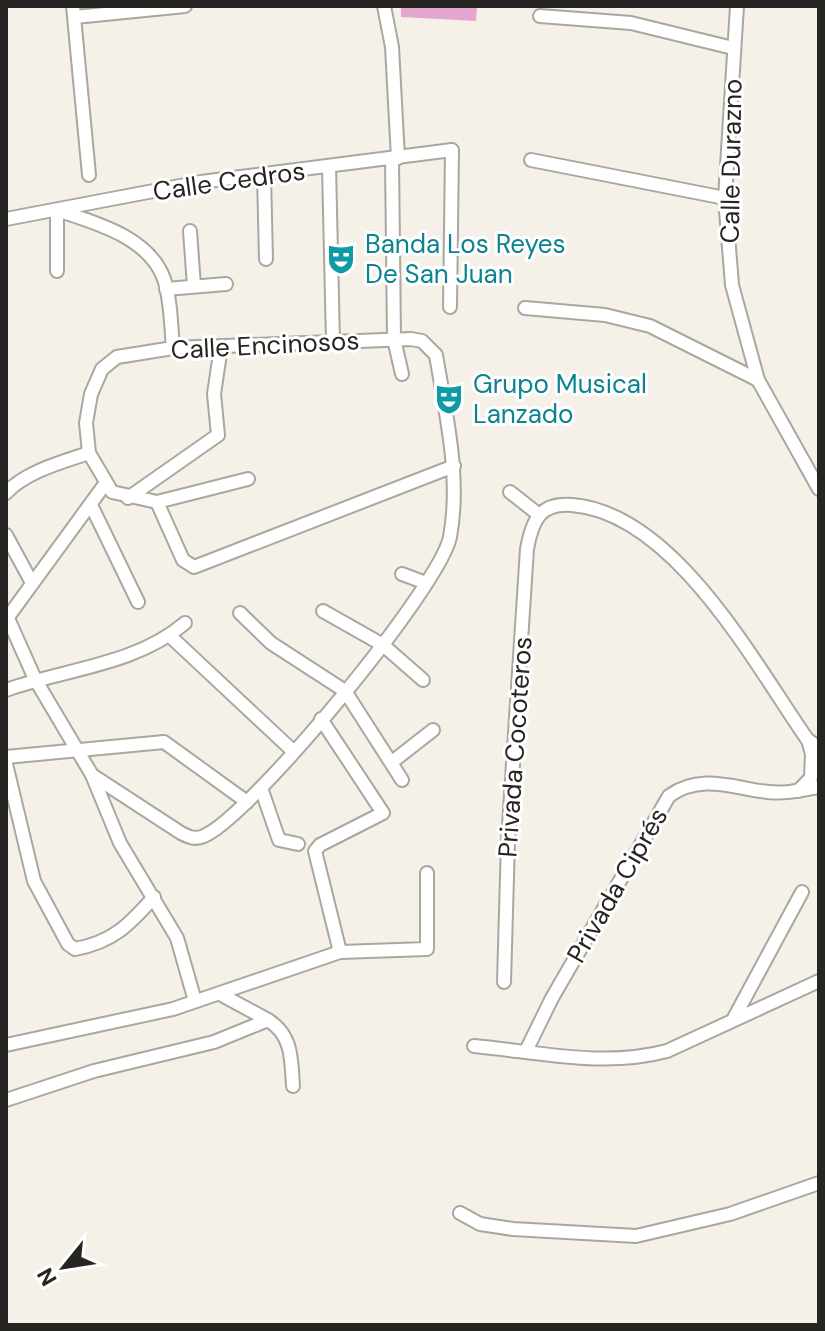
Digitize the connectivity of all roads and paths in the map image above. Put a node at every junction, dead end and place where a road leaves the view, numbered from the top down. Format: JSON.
{"nodes":[{"id":1,"x":185,"y":6,"type":"edge"},
{"id":2,"x":384,"y":6,"type":"edge"},
{"id":3,"x":737,"y":6,"type":"edge"},
{"id":4,"x":74,"y":12,"type":"edge"},
{"id":5,"x":540,"y":16,"type":"dead end"},
{"id":6,"x":733,"y":48,"type":"junction"},
{"id":7,"x":395,"y":158,"type":"junction"},
{"id":8,"x":531,"y":160,"type":"dead end"},
{"id":9,"x":329,"y":166,"type":"junction"},
{"id":10,"x":89,"y":175,"type":"dead end"},
{"id":11,"x":264,"y":175,"type":"junction"},
{"id":12,"x":725,"y":198,"type":"junction"},
{"id":13,"x":57,"y":210,"type":"junction"},
{"id":14,"x":6,"y":219,"type":"edge"},
{"id":15,"x":190,"y":231,"type":"dead end"},
{"id":16,"x":266,"y":259,"type":"dead end"},
{"id":17,"x":57,"y":271,"type":"dead end"},
{"id":18,"x":226,"y":284,"type":"dead end"},
{"id":19,"x":194,"y":286,"type":"junction"},
{"id":20,"x":166,"y":289,"type":"junction"},
{"id":21,"x":450,"y":307,"type":"dead end"},
{"id":22,"x":525,"y":308,"type":"dead end"},
{"id":23,"x":394,"y":339,"type":"junction"},
{"id":24,"x":333,"y":342,"type":"junction"},
{"id":25,"x":221,"y":347,"type":"junction"},
{"id":26,"x":173,"y":348,"type":"junction"},
{"id":27,"x":402,"y":374,"type":"dead end"},
{"id":28,"x":758,"y":380,"type":"junction"},
{"id":29,"x":89,"y":453,"type":"junction"},
{"id":30,"x":454,"y":466,"type":"junction"},
{"id":31,"x":248,"y":479,"type":"dead end"},
{"id":32,"x":105,"y":484,"type":"junction"},
{"id":33,"x":819,"y":489,"type":"edge"},
{"id":34,"x":510,"y":492,"type":"dead end"},
{"id":35,"x":6,"y":493,"type":"edge"},
{"id":36,"x":128,"y":498,"type":"junction"},
{"id":37,"x":157,"y":502,"type":"junction"},
{"id":38,"x":91,"y":505,"type":"junction"},
{"id":39,"x":538,"y":514,"type":"junction"},
{"id":40,"x":6,"y":535,"type":"edge"},
{"id":41,"x":402,"y":574,"type":"dead end"},
{"id":42,"x":32,"y":583,"type":"junction"},
{"id":43,"x":426,"y":583,"type":"junction"},
{"id":44,"x":138,"y":602,"type":"dead end"},
{"id":45,"x":323,"y":611,"type":"dead end"},
{"id":46,"x":240,"y":613,"type":"dead end"},
{"id":47,"x":7,"y":616,"type":"edge"},
{"id":48,"x":185,"y":623,"type":"dead end"},
{"id":49,"x":170,"y":636,"type":"junction"},
{"id":50,"x":383,"y":645,"type":"junction"},
{"id":51,"x":35,"y":679,"type":"junction"},
{"id":52,"x":423,"y":680,"type":"dead end"},
{"id":53,"x":6,"y":690,"type":"edge"},
{"id":54,"x":345,"y":691,"type":"junction"},
{"id":55,"x":321,"y":719,"type":"junction"},
{"id":56,"x":433,"y":730,"type":"dead end"},
{"id":57,"x":807,"y":739,"type":"junction"},
{"id":58,"x":819,"y":748,"type":"edge"},
{"id":59,"x":79,"y":752,"type":"junction"},
{"id":60,"x":294,"y":752,"type":"junction"},
{"id":61,"x":6,"y":757,"type":"edge"},
{"id":62,"x":392,"y":762,"type":"junction"},
{"id":63,"x":6,"y":764,"type":"edge"},
{"id":64,"x":92,"y":775,"type":"junction"},
{"id":65,"x":402,"y":780,"type":"dead end"},
{"id":66,"x":819,"y":787,"type":"edge"},
{"id":67,"x":261,"y":788,"type":"junction"},
{"id":68,"x":798,"y":791,"type":"junction"},
{"id":69,"x":247,"y":802,"type":"junction"},
{"id":70,"x":298,"y":844,"type":"dead end"},
{"id":71,"x":427,"y":873,"type":"dead end"},
{"id":72,"x":802,"y":892,"type":"dead end"},
{"id":73,"x":154,"y":897,"type":"junction"},
{"id":74,"x":340,"y":952,"type":"junction"},
{"id":75,"x":819,"y":981,"type":"edge"},
{"id":76,"x":504,"y":982,"type":"dead end"},
{"id":77,"x":220,"y":994,"type":"junction"},
{"id":78,"x":195,"y":1001,"type":"junction"},
{"id":79,"x":734,"y":1018,"type":"junction"},
{"id":80,"x":268,"y":1020,"type":"junction"},
{"id":81,"x":6,"y":1045,"type":"edge"},
{"id":82,"x":474,"y":1046,"type":"dead end"},
{"id":83,"x":526,"y":1051,"type":"junction"},
{"id":84,"x":293,"y":1086,"type":"dead end"},
{"id":85,"x":6,"y":1100,"type":"edge"},
{"id":86,"x":819,"y":1183,"type":"edge"},
{"id":87,"x":460,"y":1213,"type":"dead end"}],
"edges":[{"from":1,"to":4,"type":"street"},
{"from":2,"to":7,"type":"street"},
{"from":3,"to":6,"type":"street","name":"Calle Durazno"},
{"from":4,"to":10,"type":"street"},
{"from":5,"to":6,"type":"street"},
{"from":6,"to":12,"type":"street","name":"Calle Durazno"},
{"from":7,"to":9,"type":"street","name":"Calle Cedros"},
{"from":7,"to":21,"type":"street","name":"Calle Cedros"},
{"from":7,"to":23,"type":"street"},
{"from":8,"to":12,"type":"street"},
{"from":9,"to":11,"type":"street","name":"Calle Cedros"},
{"from":9,"to":24,"type":"street"},
{"from":11,"to":13,"type":"street","name":"Calle Cedros"},
{"from":11,"to":16,"type":"street"},
{"from":12,"to":28,"type":"street","name":"Calle Durazno"},
{"from":13,"to":14,"type":"street","name":"Calle Cedros"},
{"from":13,"to":17,"type":"street"},
{"from":13,"to":20,"type":"street"},
{"from":15,"to":19,"type":"street"},
{"from":18,"to":19,"type":"street"},
{"from":19,"to":20,"type":"street"},
{"from":20,"to":26,"type":"street"},
{"from":22,"to":28,"type":"street"},
{"from":23,"to":24,"type":"street","name":"Calle Encinosos"},
{"from":23,"to":27,"type":"street"},
{"from":23,"to":30,"type":"street","name":"Calle Encinosos"},
{"from":24,"to":25,"type":"street","name":"Calle Encinosos"},
{"from":25,"to":26,"type":"street","name":"Calle Encinosos"},
{"from":25,"to":36,"type":"street"},
{"from":26,"to":29,"type":"street","name":"Calle Encinosos"},
{"from":28,"to":33,"type":"street","name":"Calle Durazno"},
{"from":29,"to":32,"type":"street","name":"Calle Encinosos"},
{"from":29,"to":35,"type":"street"},
{"from":30,"to":37,"type":"street"},
{"from":30,"to":43,"type":"street","name":"Calle Encinosos"},
{"from":31,"to":37,"type":"street"},
{"from":32,"to":36,"type":"street"},
{"from":32,"to":38,"type":"street"},
{"from":34,"to":39,"type":"street"},
{"from":36,"to":37,"type":"street"},
{"from":38,"to":42,"type":"street"},
{"from":38,"to":44,"type":"street"},
{"from":39,"to":57,"type":"street"},
{"from":39,"to":76,"type":"street","name":"Privada Cocoteros"},
{"from":40,"to":42,"type":"street"},
{"from":41,"to":43,"type":"street"},
{"from":42,"to":47,"type":"street"},
{"from":43,"to":50,"type":"street","name":"Calle Encinosos"},
{"from":45,"to":50,"type":"street"},
{"from":46,"to":54,"type":"street"},
{"from":47,"to":51,"type":"street"},
{"from":48,"to":49,"type":"street"},
{"from":49,"to":51,"type":"street"},
{"from":49,"to":60,"type":"street"},
{"from":50,"to":52,"type":"street"},
{"from":50,"to":54,"type":"street","name":"Calle Encinosos"},
{"from":51,"to":53,"type":"street"},
{"from":51,"to":59,"type":"street"},
{"from":54,"to":55,"type":"street","name":"Calle Encinosos"},
{"from":54,"to":62,"type":"street"},
{"from":55,"to":60,"type":"street","name":"Calle Encinosos"},
{"from":55,"to":74,"type":"street"},
{"from":56,"to":62,"type":"street"},
{"from":57,"to":58,"type":"street"},
{"from":57,"to":68,"type":"street"},
{"from":59,"to":61,"type":"street"},
{"from":59,"to":64,"type":"street"},
{"from":59,"to":69,"type":"street"},
{"from":60,"to":67,"type":"street","name":"Calle Encinosos"},
{"from":62,"to":65,"type":"street"},
{"from":63,"to":73,"type":"street"},
{"from":64,"to":69,"type":"street","name":"Calle Encinosos"},
{"from":64,"to":73,"type":"street"},
{"from":66,"to":68,"type":"street","name":"Privada Ciprés"},
{"from":67,"to":69,"type":"street","name":"Calle Encinosos"},
{"from":67,"to":70,"type":"street"},
{"from":68,"to":83,"type":"street","name":"Privada Ciprés"},
{"from":71,"to":74,"type":"street"},
{"from":72,"to":79,"type":"street"},
{"from":73,"to":78,"type":"street"},
{"from":74,"to":77,"type":"street"},
{"from":75,"to":79,"type":"street"},
{"from":77,"to":78,"type":"street"},
{"from":77,"to":80,"type":"street"},
{"from":78,"to":81,"type":"street"},
{"from":79,"to":83,"type":"street"},
{"from":80,"to":84,"type":"street"},
{"from":80,"to":85,"type":"street"},
{"from":82,"to":83,"type":"street"},
{"from":86,"to":87,"type":"street"}]}
